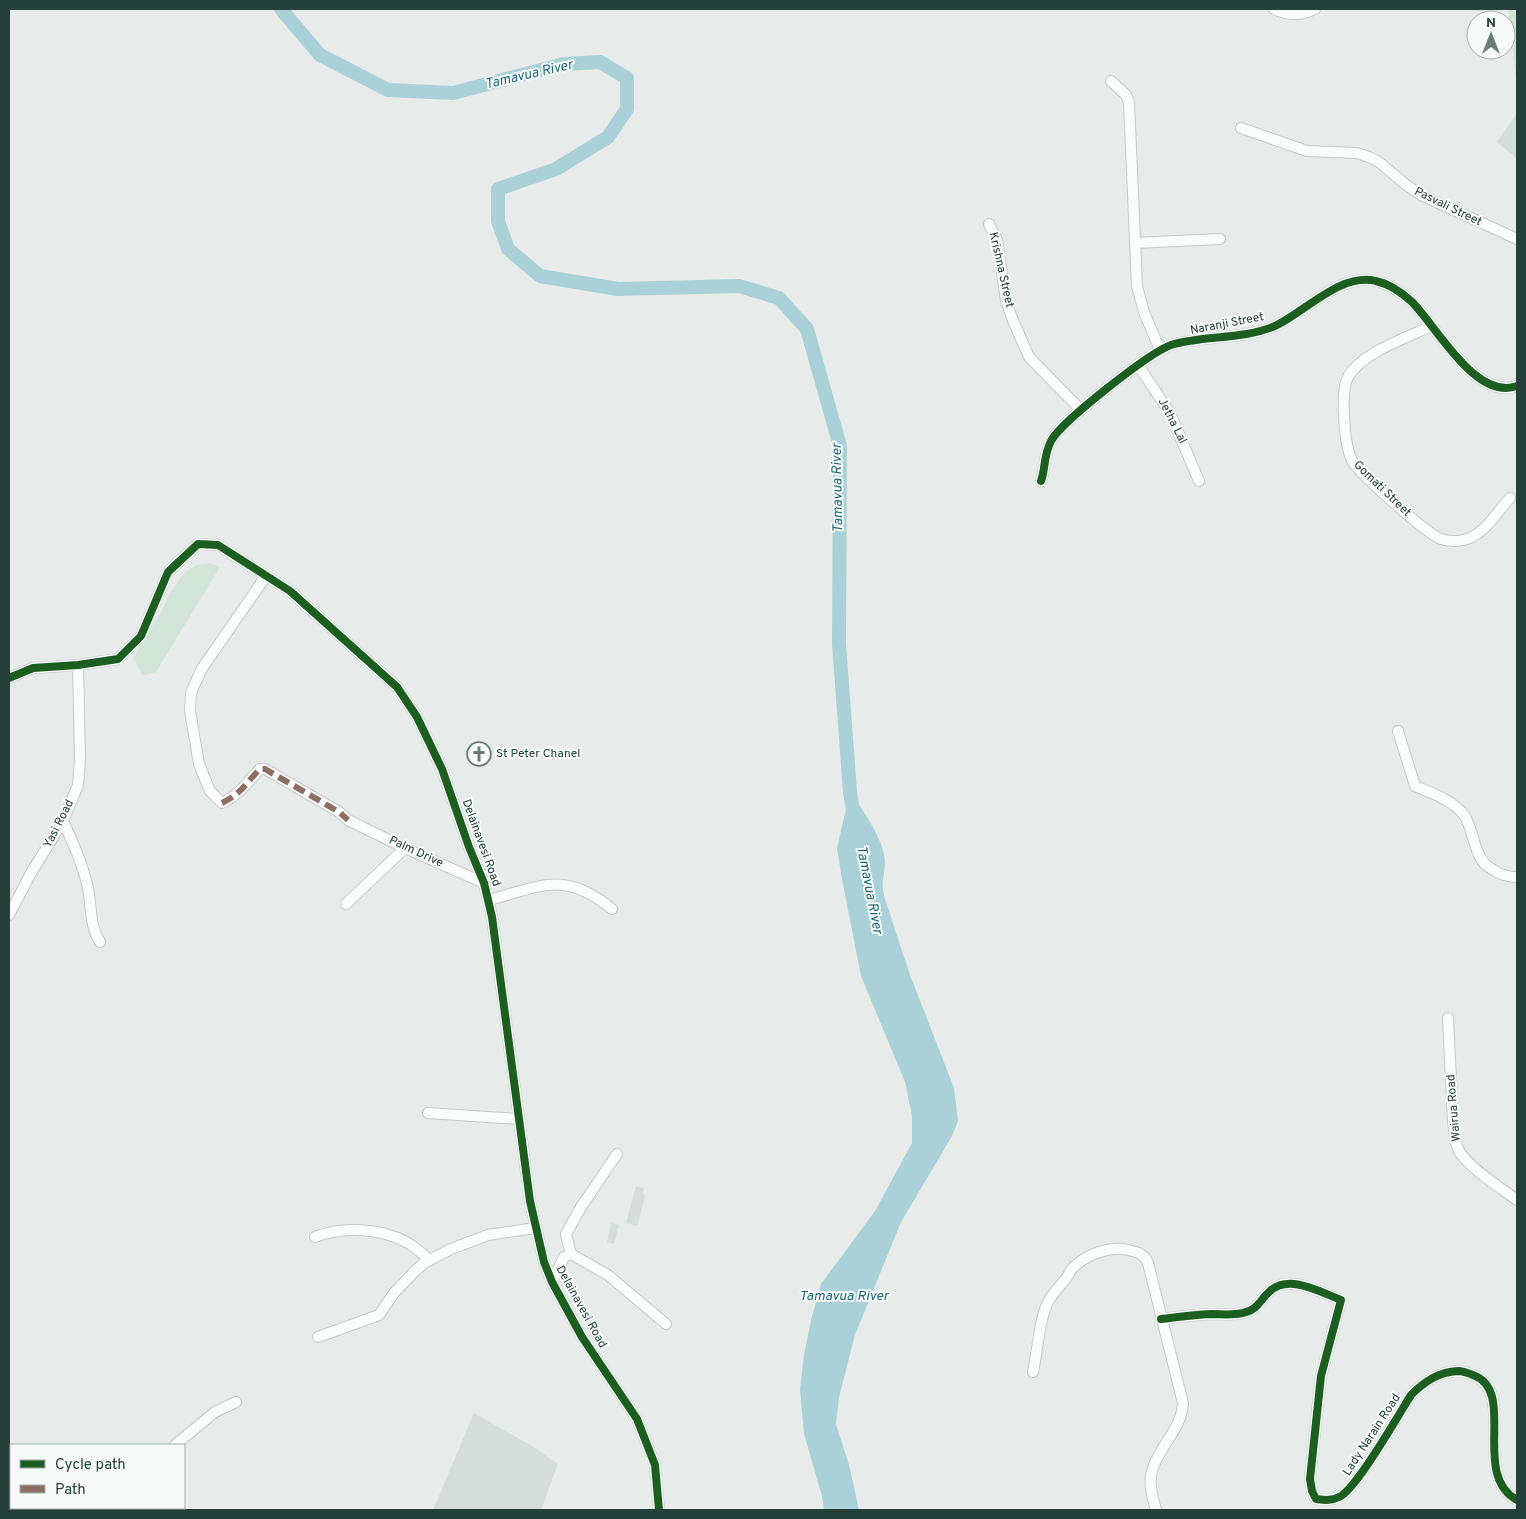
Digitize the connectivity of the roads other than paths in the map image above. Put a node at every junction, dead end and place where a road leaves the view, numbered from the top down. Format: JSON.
{"nodes":[{"id":1,"x":1274,"y":9,"type":"edge"},
{"id":2,"x":1315,"y":9,"type":"edge"},
{"id":3,"x":1111,"y":81,"type":"dead end"},
{"id":4,"x":1241,"y":128,"type":"dead end"},
{"id":5,"x":989,"y":224,"type":"dead end"},
{"id":6,"x":1220,"y":239,"type":"dead end"},
{"id":7,"x":1517,"y":239,"type":"edge"},
{"id":8,"x":1135,"y":243,"type":"junction"},
{"id":9,"x":1431,"y":326,"type":"junction"},
{"id":10,"x":1160,"y":350,"type":"junction"},
{"id":11,"x":1138,"y":364,"type":"junction"},
{"id":12,"x":1517,"y":386,"type":"edge"},
{"id":13,"x":1081,"y":410,"type":"junction"},
{"id":14,"x":1042,"y":481,"type":"dead end"},
{"id":15,"x":1199,"y":481,"type":"dead end"},
{"id":16,"x":1510,"y":498,"type":"dead end"},
{"id":17,"x":266,"y":576,"type":"junction"},
{"id":18,"x":78,"y":665,"type":"junction"},
{"id":19,"x":9,"y":678,"type":"edge"},
{"id":20,"x":1398,"y":731,"type":"dead end"},
{"id":21,"x":64,"y":822,"type":"junction"},
{"id":22,"x":405,"y":848,"type":"junction"},
{"id":23,"x":1517,"y":877,"type":"edge"},
{"id":24,"x":484,"y":883,"type":"junction"},
{"id":25,"x":488,"y":900,"type":"junction"},
{"id":26,"x":346,"y":904,"type":"dead end"},
{"id":27,"x":612,"y":909,"type":"dead end"},
{"id":28,"x":9,"y":915,"type":"edge"},
{"id":29,"x":100,"y":942,"type":"dead end"},
{"id":30,"x":1448,"y":1018,"type":"dead end"},
{"id":31,"x":428,"y":1113,"type":"dead end"},
{"id":32,"x":519,"y":1119,"type":"junction"},
{"id":33,"x":617,"y":1154,"type":"dead end"},
{"id":34,"x":1517,"y":1200,"type":"edge"},
{"id":35,"x":535,"y":1228,"type":"junction"},
{"id":36,"x":315,"y":1237,"type":"dead end"},
{"id":37,"x":571,"y":1254,"type":"junction"},
{"id":38,"x":430,"y":1260,"type":"junction"},
{"id":39,"x":552,"y":1282,"type":"junction"},
{"id":40,"x":1161,"y":1319,"type":"junction"},
{"id":41,"x":666,"y":1324,"type":"dead end"},
{"id":42,"x":318,"y":1337,"type":"dead end"},
{"id":43,"x":1033,"y":1372,"type":"dead end"},
{"id":44,"x":236,"y":1402,"type":"dead end"},
{"id":45,"x":176,"y":1444,"type":"edge"},
{"id":46,"x":1517,"y":1500,"type":"edge"},
{"id":47,"x":659,"y":1510,"type":"edge"},
{"id":48,"x":1156,"y":1510,"type":"edge"}],
"edges":[{"from":1,"to":2,"type":"street"},
{"from":3,"to":8,"type":"street"},
{"from":4,"to":7,"type":"street","name":"Pasvali Street"},
{"from":5,"to":13,"type":"street","name":"Krishna Street"},
{"from":6,"to":8,"type":"street"},
{"from":8,"to":10,"type":"street"},
{"from":9,"to":10,"type":"street","name":"Naranji Street"},
{"from":9,"to":12,"type":"street","name":"Naranji Street"},
{"from":9,"to":16,"type":"street","name":"Gomati Street"},
{"from":10,"to":11,"type":"street","name":"Naranji Street"},
{"from":11,"to":13,"type":"street","name":"Naranji Street"},
{"from":11,"to":15,"type":"street","name":"Jetha Lal"},
{"from":13,"to":14,"type":"street","name":"Naranji Street"},
{"from":17,"to":18,"type":"street","name":"Delainavesi Road"},
{"from":17,"to":22,"type":"street","name":"Palm Drive"},
{"from":17,"to":24,"type":"street","name":"Delainavesi Road"},
{"from":18,"to":19,"type":"street","name":"Delainavesi Road"},
{"from":18,"to":21,"type":"street","name":"Yasi Road"},
{"from":20,"to":23,"type":"street"},
{"from":21,"to":28,"type":"street","name":"Yasi Road"},
{"from":21,"to":29,"type":"street"},
{"from":22,"to":24,"type":"street","name":"Palm Drive"},
{"from":22,"to":26,"type":"street"},
{"from":24,"to":25,"type":"street","name":"Delainavesi Road"},
{"from":25,"to":27,"type":"street"},
{"from":25,"to":32,"type":"street","name":"Delainavesi Road"},
{"from":30,"to":34,"type":"street","name":"Wairua Road"},
{"from":31,"to":32,"type":"street"},
{"from":32,"to":35,"type":"street","name":"Delainavesi Road"},
{"from":33,"to":37,"type":"street"},
{"from":35,"to":38,"type":"street"},
{"from":35,"to":39,"type":"street","name":"Delainavesi Road"},
{"from":36,"to":38,"type":"street"},
{"from":37,"to":39,"type":"street"},
{"from":37,"to":41,"type":"street"},
{"from":38,"to":42,"type":"street"},
{"from":39,"to":47,"type":"street","name":"Delainavesi Road"},
{"from":40,"to":43,"type":"street"},
{"from":40,"to":46,"type":"street","name":"Lady Narain Road"},
{"from":40,"to":48,"type":"street"},
{"from":44,"to":45,"type":"street"}]}
